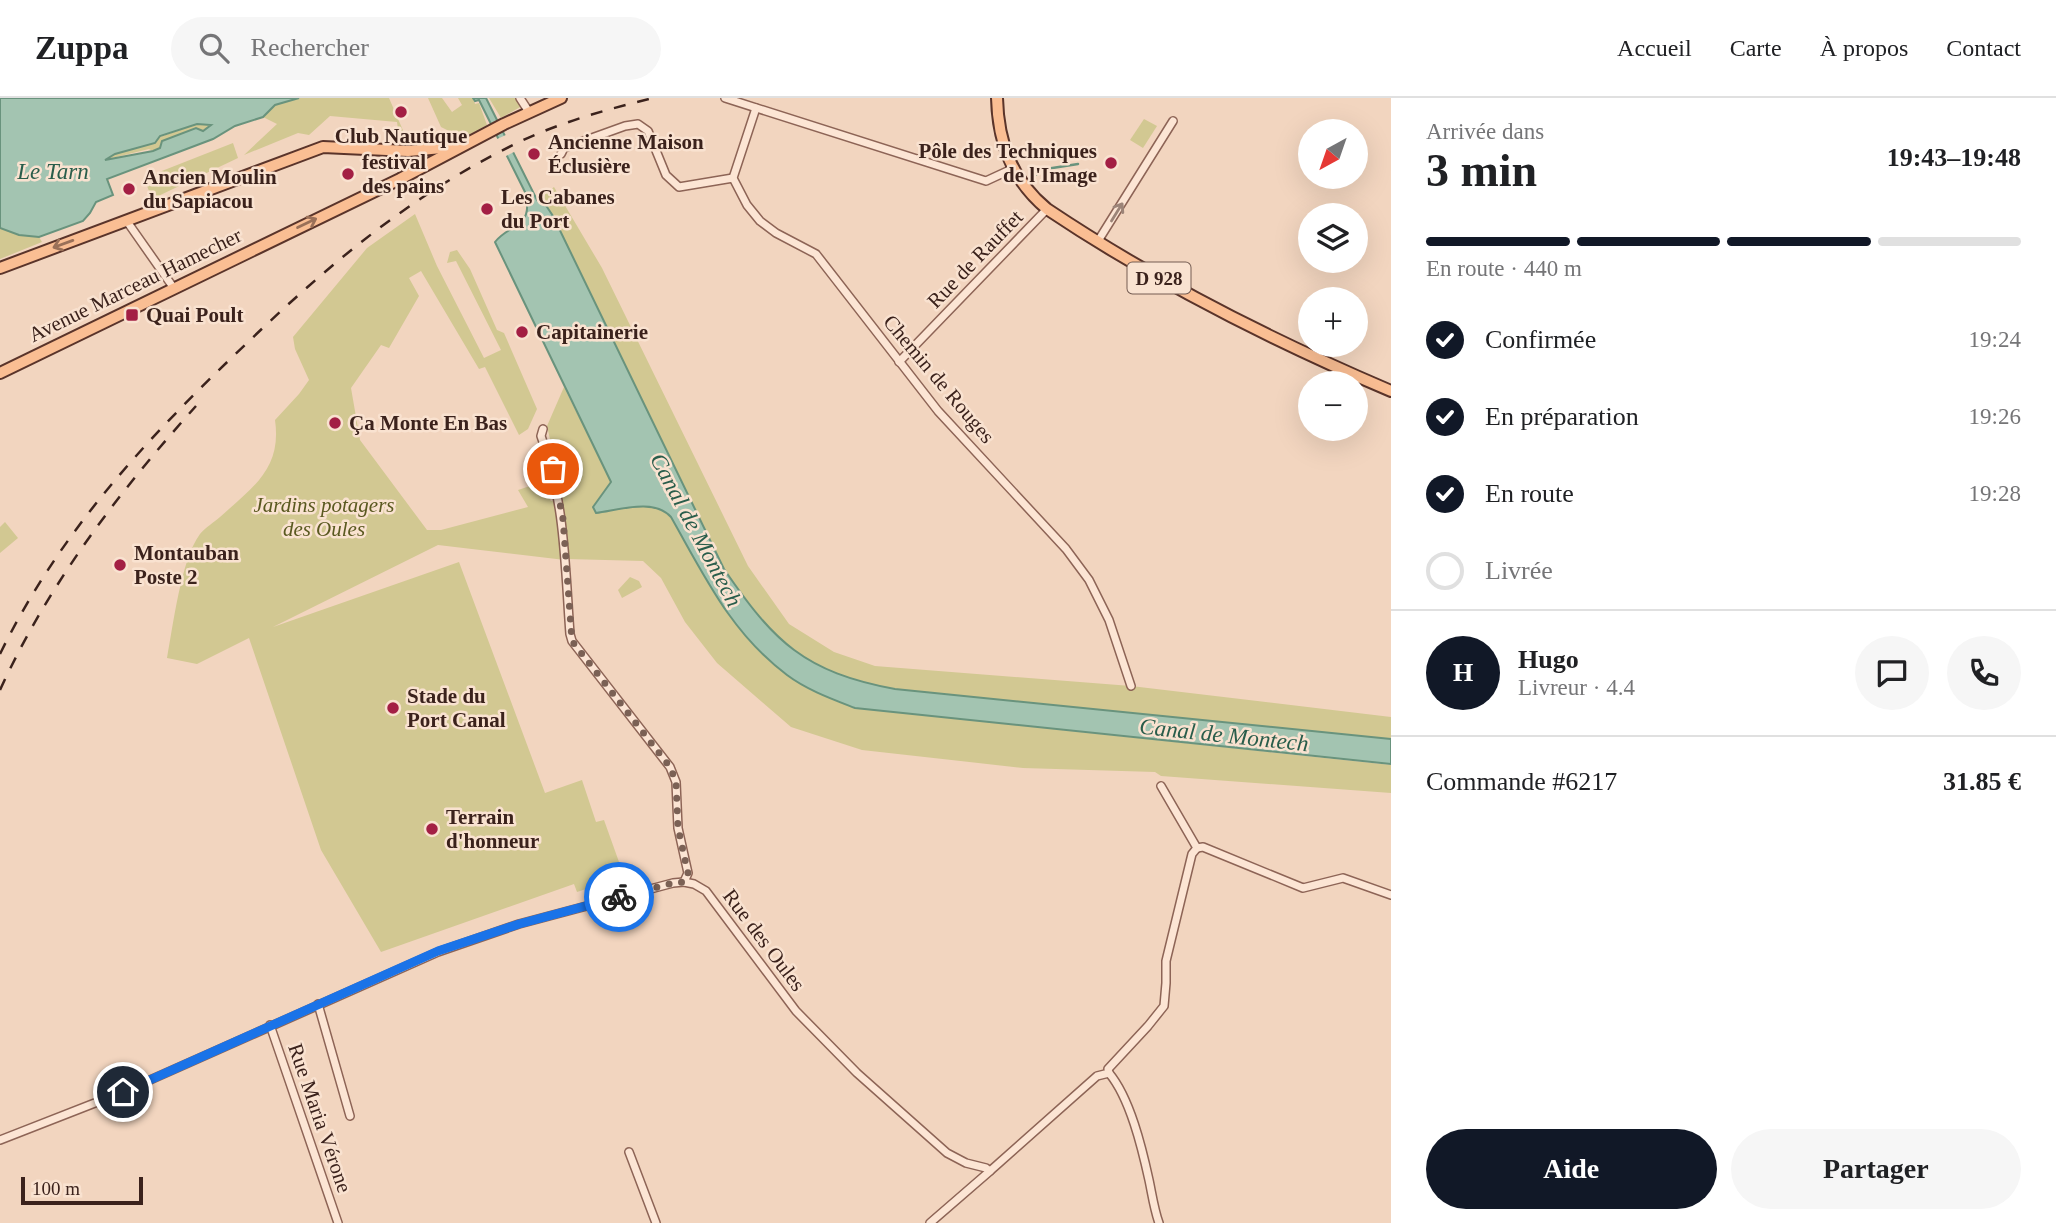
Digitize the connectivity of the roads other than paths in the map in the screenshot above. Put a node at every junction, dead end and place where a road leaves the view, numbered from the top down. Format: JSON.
{"nodes":[{"id":1,"x":520,"y":98,"type":"edge"},
{"id":2,"x":561,"y":98,"type":"edge"},
{"id":3,"x":725,"y":98,"type":"edge"},
{"id":4,"x":997,"y":98,"type":"edge"},
{"id":5,"x":755,"y":108,"type":"junction"},
{"id":6,"x":529,"y":112,"type":"junction"},
{"id":7,"x":1173,"y":121,"type":"dead end"},
{"id":8,"x":471,"y":144,"type":"junction"},
{"id":9,"x":400,"y":150,"type":"junction"},
{"id":10,"x":561,"y":154,"type":"dead end"},
{"id":11,"x":1012,"y":169,"type":"junction"},
{"id":12,"x":733,"y":178,"type":"junction"},
{"id":13,"x":400,"y":179,"type":"junction"},
{"id":14,"x":1047,"y":209,"type":"junction"},
{"id":15,"x":126,"y":220,"type":"junction"},
{"id":16,"x":1098,"y":241,"type":"junction"},
{"id":17,"x":0,"y":268,"type":"edge"},
{"id":18,"x":173,"y":288,"type":"junction"},
{"id":19,"x":900,"y":362,"type":"junction"},
{"id":20,"x":0,"y":373,"type":"edge"},
{"id":21,"x":1391,"y":391,"type":"edge"},
{"id":22,"x":543,"y":429,"type":"dead end"},
{"id":23,"x":1131,"y":686,"type":"dead end"},
{"id":24,"x":1161,"y":786,"type":"dead end"},
{"id":25,"x":1197,"y":848,"type":"junction"},
{"id":26,"x":684,"y":882,"type":"junction"},
{"id":27,"x":1391,"y":895,"type":"edge"},
{"id":28,"x":318,"y":1004,"type":"junction"},
{"id":29,"x":270,"y":1025,"type":"junction"},
{"id":30,"x":1109,"y":1073,"type":"junction"},
{"id":31,"x":349,"y":1116,"type":"dead end"},
{"id":32,"x":0,"y":1140,"type":"edge"},
{"id":33,"x":629,"y":1152,"type":"dead end"},
{"id":34,"x":990,"y":1171,"type":"junction"},
{"id":35,"x":338,"y":1223,"type":"edge"},
{"id":36,"x":656,"y":1223,"type":"edge"},
{"id":37,"x":930,"y":1223,"type":"edge"},
{"id":38,"x":1158,"y":1223,"type":"edge"}],
"edges":[{"from":1,"to":6,"type":"street"},
{"from":2,"to":6,"type":"main road","name":"Avenue Marceau Hamecher"},
{"from":3,"to":5,"type":"street"},
{"from":4,"to":11,"type":"main road","number":"D 928"},
{"from":5,"to":11,"type":"street"},
{"from":5,"to":12,"type":"street"},
{"from":6,"to":8,"type":"main road","name":"Avenue Marceau Hamecher"},
{"from":16,"to":7,"type":"street","one_way":true},
{"from":8,"to":9,"type":"main road"},
{"from":8,"to":13,"type":"main road","name":"Avenue Marceau Hamecher"},
{"from":9,"to":13,"type":"main road"},
{"from":9,"to":15,"type":"main road"},
{"from":10,"to":12,"type":"street"},
{"from":11,"to":14,"type":"main road","number":"D 928"},
{"from":12,"to":19,"type":"street","name":"Chemin de Rouges"},
{"from":18,"to":13,"type":"main road","name":"Avenue Marceau Hamecher","one_way":true},
{"from":14,"to":16,"type":"main road","number":"D 928"},
{"from":14,"to":19,"type":"street","name":"Rue de Rauffet"},
{"from":15,"to":17,"type":"main road","one_way":true},
{"from":15,"to":18,"type":"street"},
{"from":16,"to":21,"type":"main road","number":"D 928"},
{"from":18,"to":20,"type":"main road","name":"Avenue Marceau Hamecher"},
{"from":19,"to":23,"type":"street","name":"Chemin de Rouges"},
{"from":22,"to":26,"type":"street"},
{"from":24,"to":25,"type":"street"},
{"from":25,"to":27,"type":"street"},
{"from":25,"to":30,"type":"street"},
{"from":26,"to":28,"type":"street"},
{"from":26,"to":34,"type":"street","name":"Rue des Oules"},
{"from":28,"to":29,"type":"street"},
{"from":28,"to":31,"type":"street"},
{"from":29,"to":32,"type":"street"},
{"from":29,"to":35,"type":"street","name":"Rue Maria Vérone"},
{"from":30,"to":34,"type":"street"},
{"from":30,"to":38,"type":"street"},
{"from":33,"to":36,"type":"street"},
{"from":34,"to":37,"type":"street"}]}
